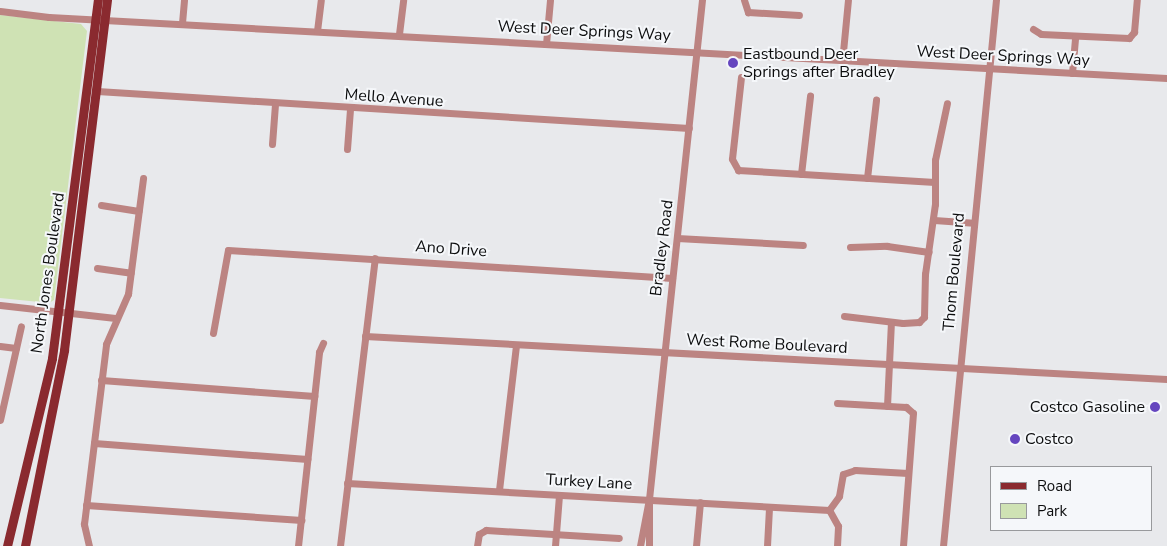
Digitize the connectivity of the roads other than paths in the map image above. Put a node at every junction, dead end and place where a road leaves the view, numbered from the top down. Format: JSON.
{"nodes":[{"id":1,"x":98,"y":0,"type":"edge"},
{"id":2,"x":107,"y":0,"type":"edge"},
{"id":3,"x":184,"y":0,"type":"edge"},
{"id":4,"x":321,"y":0,"type":"edge"},
{"id":5,"x":403,"y":0,"type":"edge"},
{"id":6,"x":550,"y":0,"type":"edge"},
{"id":7,"x":702,"y":0,"type":"edge"},
{"id":8,"x":744,"y":0,"type":"edge"},
{"id":9,"x":848,"y":0,"type":"edge"},
{"id":10,"x":996,"y":0,"type":"edge"},
{"id":11,"x":1137,"y":0,"type":"edge"},
{"id":12,"x":0,"y":11,"type":"edge"},
{"id":13,"x":798,"y":15,"type":"dead end"},
{"id":14,"x":100,"y":19,"type":"junction"},
{"id":15,"x":182,"y":23,"type":"junction"},
{"id":16,"x":1033,"y":29,"type":"dead end"},
{"id":17,"x":318,"y":31,"type":"junction"},
{"id":18,"x":399,"y":34,"type":"junction"},
{"id":19,"x":1075,"y":36,"type":"junction"},
{"id":20,"x":546,"y":44,"type":"junction"},
{"id":21,"x":696,"y":51,"type":"junction"},
{"id":22,"x":842,"y":62,"type":"junction"},
{"id":23,"x":988,"y":70,"type":"junction"},
{"id":24,"x":1072,"y":73,"type":"junction"},
{"id":25,"x":741,"y":77,"type":"dead end"},
{"id":26,"x":1167,"y":78,"type":"edge"},
{"id":27,"x":97,"y":91,"type":"junction"},
{"id":28,"x":810,"y":96,"type":"dead end"},
{"id":29,"x":876,"y":100,"type":"dead end"},
{"id":30,"x":85,"y":101,"type":"junction"},
{"id":31,"x":275,"y":104,"type":"junction"},
{"id":32,"x":946,"y":104,"type":"dead end"},
{"id":33,"x":350,"y":109,"type":"junction"},
{"id":34,"x":689,"y":128,"type":"junction"},
{"id":35,"x":272,"y":144,"type":"dead end"},
{"id":36,"x":346,"y":149,"type":"dead end"},
{"id":37,"x":77,"y":165,"type":"junction"},
{"id":38,"x":88,"y":166,"type":"junction"},
{"id":39,"x":801,"y":174,"type":"junction"},
{"id":40,"x":143,"y":178,"type":"dead end"},
{"id":41,"x":867,"y":178,"type":"junction"},
{"id":42,"x":935,"y":182,"type":"junction"},
{"id":43,"x":101,"y":205,"type":"dead end"},
{"id":44,"x":139,"y":211,"type":"junction"},
{"id":45,"x":934,"y":220,"type":"junction"},
{"id":46,"x":973,"y":223,"type":"junction"},
{"id":47,"x":677,"y":238,"type":"junction"},
{"id":48,"x":803,"y":245,"type":"dead end"},
{"id":49,"x":850,"y":248,"type":"dead end"},
{"id":50,"x":929,"y":252,"type":"junction"},
{"id":51,"x":375,"y":258,"type":"junction"},
{"id":52,"x":97,"y":268,"type":"dead end"},
{"id":53,"x":131,"y":273,"type":"junction"},
{"id":54,"x":672,"y":278,"type":"junction"},
{"id":55,"x":0,"y":305,"type":"edge"},
{"id":56,"x":59,"y":312,"type":"junction"},
{"id":57,"x":70,"y":313,"type":"junction"},
{"id":58,"x":844,"y":316,"type":"dead end"},
{"id":59,"x":116,"y":318,"type":"junction"},
{"id":60,"x":891,"y":322,"type":"junction"},
{"id":61,"x":21,"y":326,"type":"dead end"},
{"id":62,"x":213,"y":333,"type":"dead end"},
{"id":63,"x":365,"y":336,"type":"junction"},
{"id":64,"x":323,"y":343,"type":"dead end"},
{"id":65,"x":516,"y":345,"type":"junction"},
{"id":66,"x":0,"y":346,"type":"edge"},
{"id":67,"x":16,"y":348,"type":"junction"},
{"id":68,"x":664,"y":353,"type":"junction"},
{"id":69,"x":889,"y":364,"type":"junction"},
{"id":70,"x":959,"y":367,"type":"junction"},
{"id":71,"x":1167,"y":379,"type":"edge"},
{"id":72,"x":101,"y":380,"type":"junction"},
{"id":73,"x":314,"y":396,"type":"junction"},
{"id":74,"x":837,"y":403,"type":"dead end"},
{"id":75,"x":887,"y":406,"type":"junction"},
{"id":76,"x":1,"y":409,"type":"edge"},
{"id":77,"x":0,"y":420,"type":"edge"},
{"id":78,"x":94,"y":443,"type":"junction"},
{"id":79,"x":307,"y":459,"type":"junction"},
{"id":80,"x":908,"y":473,"type":"junction"},
{"id":81,"x":347,"y":482,"type":"junction"},
{"id":82,"x":499,"y":490,"type":"junction"},
{"id":83,"x":559,"y":495,"type":"junction"},
{"id":84,"x":649,"y":499,"type":"junction"},
{"id":85,"x":700,"y":502,"type":"junction"},
{"id":86,"x":86,"y":506,"type":"junction"},
{"id":87,"x":769,"y":507,"type":"junction"},
{"id":88,"x":829,"y":510,"type":"junction"},
{"id":89,"x":301,"y":520,"type":"junction"},
{"id":90,"x":556,"y":534,"type":"junction"},
{"id":91,"x":619,"y":538,"type":"dead end"},
{"id":92,"x":7,"y":546,"type":"edge"},
{"id":93,"x":25,"y":546,"type":"edge"},
{"id":94,"x":89,"y":546,"type":"edge"},
{"id":95,"x":298,"y":546,"type":"edge"},
{"id":96,"x":340,"y":546,"type":"edge"},
{"id":97,"x":477,"y":546,"type":"edge"},
{"id":98,"x":555,"y":546,"type":"edge"},
{"id":99,"x":640,"y":546,"type":"edge"},
{"id":100,"x":648,"y":546,"type":"edge"},
{"id":101,"x":696,"y":546,"type":"edge"},
{"id":102,"x":767,"y":546,"type":"edge"},
{"id":103,"x":837,"y":546,"type":"edge"},
{"id":104,"x":903,"y":546,"type":"edge"},
{"id":105,"x":943,"y":546,"type":"edge"}],
"edges":[{"from":1,"to":14,"type":"main road","name":"North Jones Boulevard"},
{"from":2,"to":14,"type":"main road","name":"North Jones Boulevard"},
{"from":3,"to":15,"type":"street"},
{"from":4,"to":17,"type":"street"},
{"from":5,"to":18,"type":"street"},
{"from":6,"to":20,"type":"street"},
{"from":7,"to":21,"type":"street","name":"Bradley Road"},
{"from":8,"to":13,"type":"street"},
{"from":9,"to":22,"type":"street"},
{"from":10,"to":23,"type":"street","name":"Thom Boulevard"},
{"from":11,"to":19,"type":"street"},
{"from":12,"to":14,"type":"street","name":"West Deer Springs Way"},
{"from":14,"to":15,"type":"street","name":"West Deer Springs Way"},
{"from":14,"to":27,"type":"main road","name":"North Jones Boulevard"},
{"from":14,"to":30,"type":"main road","name":"North Jones Boulevard"},
{"from":15,"to":17,"type":"street","name":"West Deer Springs Way"},
{"from":16,"to":19,"type":"street"},
{"from":17,"to":18,"type":"street","name":"West Deer Springs Way"},
{"from":18,"to":20,"type":"street","name":"West Deer Springs Way"},
{"from":19,"to":24,"type":"street"},
{"from":20,"to":21,"type":"street","name":"West Deer Springs Way"},
{"from":21,"to":22,"type":"street","name":"West Deer Springs Way"},
{"from":21,"to":34,"type":"street","name":"Bradley Road"},
{"from":22,"to":23,"type":"street","name":"West Deer Springs Way"},
{"from":23,"to":24,"type":"street","name":"West Deer Springs Way"},
{"from":23,"to":46,"type":"street","name":"Thom Boulevard"},
{"from":24,"to":26,"type":"street","name":"West Deer Springs Way"},
{"from":25,"to":39,"type":"street"},
{"from":27,"to":30,"type":"main road"},
{"from":27,"to":31,"type":"street","name":"Mello Avenue"},
{"from":27,"to":38,"type":"main road","name":"North Jones Boulevard"},
{"from":28,"to":39,"type":"street"},
{"from":29,"to":41,"type":"street"},
{"from":30,"to":37,"type":"main road","name":"North Jones Boulevard"},
{"from":31,"to":33,"type":"street","name":"Mello Avenue"},
{"from":31,"to":35,"type":"street"},
{"from":32,"to":42,"type":"street"},
{"from":33,"to":34,"type":"street","name":"Mello Avenue"},
{"from":33,"to":36,"type":"street"},
{"from":34,"to":47,"type":"street","name":"Bradley Road"},
{"from":37,"to":38,"type":"main road"},
{"from":37,"to":56,"type":"main road","name":"North Jones Boulevard"},
{"from":38,"to":57,"type":"main road","name":"North Jones Boulevard"},
{"from":39,"to":41,"type":"street"},
{"from":40,"to":44,"type":"street"},
{"from":41,"to":42,"type":"street"},
{"from":42,"to":45,"type":"street"},
{"from":43,"to":44,"type":"street"},
{"from":44,"to":53,"type":"street"},
{"from":45,"to":46,"type":"street"},
{"from":45,"to":50,"type":"street"},
{"from":46,"to":70,"type":"street","name":"Thom Boulevard"},
{"from":47,"to":48,"type":"street"},
{"from":47,"to":54,"type":"street","name":"Bradley Road"},
{"from":49,"to":50,"type":"street"},
{"from":50,"to":60,"type":"street"},
{"from":51,"to":54,"type":"street","name":"Ano Drive"},
{"from":51,"to":62,"type":"street","name":"Ano Drive"},
{"from":51,"to":63,"type":"street"},
{"from":52,"to":53,"type":"street"},
{"from":53,"to":59,"type":"street"},
{"from":54,"to":68,"type":"street","name":"Bradley Road"},
{"from":55,"to":56,"type":"street"},
{"from":56,"to":57,"type":"street"},
{"from":56,"to":92,"type":"main road","name":"North Jones Boulevard"},
{"from":57,"to":59,"type":"street"},
{"from":57,"to":93,"type":"main road","name":"North Jones Boulevard"},
{"from":58,"to":60,"type":"street"},
{"from":59,"to":72,"type":"street"},
{"from":60,"to":69,"type":"street"},
{"from":61,"to":67,"type":"street"},
{"from":63,"to":65,"type":"street","name":"West Rome Boulevard"},
{"from":63,"to":81,"type":"street"},
{"from":64,"to":73,"type":"street"},
{"from":65,"to":68,"type":"street","name":"West Rome Boulevard"},
{"from":65,"to":82,"type":"street"},
{"from":66,"to":67,"type":"street"},
{"from":67,"to":76,"type":"street"},
{"from":68,"to":69,"type":"street","name":"West Rome Boulevard"},
{"from":68,"to":84,"type":"street","name":"Bradley Road"},
{"from":69,"to":70,"type":"street","name":"West Rome Boulevard"},
{"from":69,"to":75,"type":"street"},
{"from":70,"to":71,"type":"street","name":"West Rome Boulevard"},
{"from":70,"to":105,"type":"street","name":"Thom Boulevard"},
{"from":72,"to":73,"type":"street"},
{"from":72,"to":78,"type":"street"},
{"from":73,"to":79,"type":"street"},
{"from":74,"to":75,"type":"street"},
{"from":75,"to":80,"type":"street"},
{"from":76,"to":77,"type":"street"},
{"from":78,"to":79,"type":"street"},
{"from":78,"to":86,"type":"street"},
{"from":79,"to":89,"type":"street"},
{"from":80,"to":88,"type":"street"},
{"from":80,"to":104,"type":"street"},
{"from":81,"to":82,"type":"street","name":"Turkey Lane"},
{"from":81,"to":96,"type":"street"},
{"from":82,"to":83,"type":"street","name":"Turkey Lane"},
{"from":83,"to":84,"type":"street","name":"Turkey Lane"},
{"from":83,"to":90,"type":"street"},
{"from":84,"to":85,"type":"street","name":"Turkey Lane"},
{"from":84,"to":99,"type":"street","name":"Bradley Road"},
{"from":84,"to":100,"type":"street","name":"Bradley Road"},
{"from":85,"to":87,"type":"street","name":"Turkey Lane"},
{"from":85,"to":101,"type":"street"},
{"from":86,"to":89,"type":"street"},
{"from":86,"to":94,"type":"street"},
{"from":87,"to":88,"type":"street","name":"Turkey Lane"},
{"from":87,"to":102,"type":"street"},
{"from":88,"to":103,"type":"street"},
{"from":89,"to":95,"type":"street"},
{"from":90,"to":91,"type":"street"},
{"from":90,"to":97,"type":"street"},
{"from":90,"to":98,"type":"street"}]}
